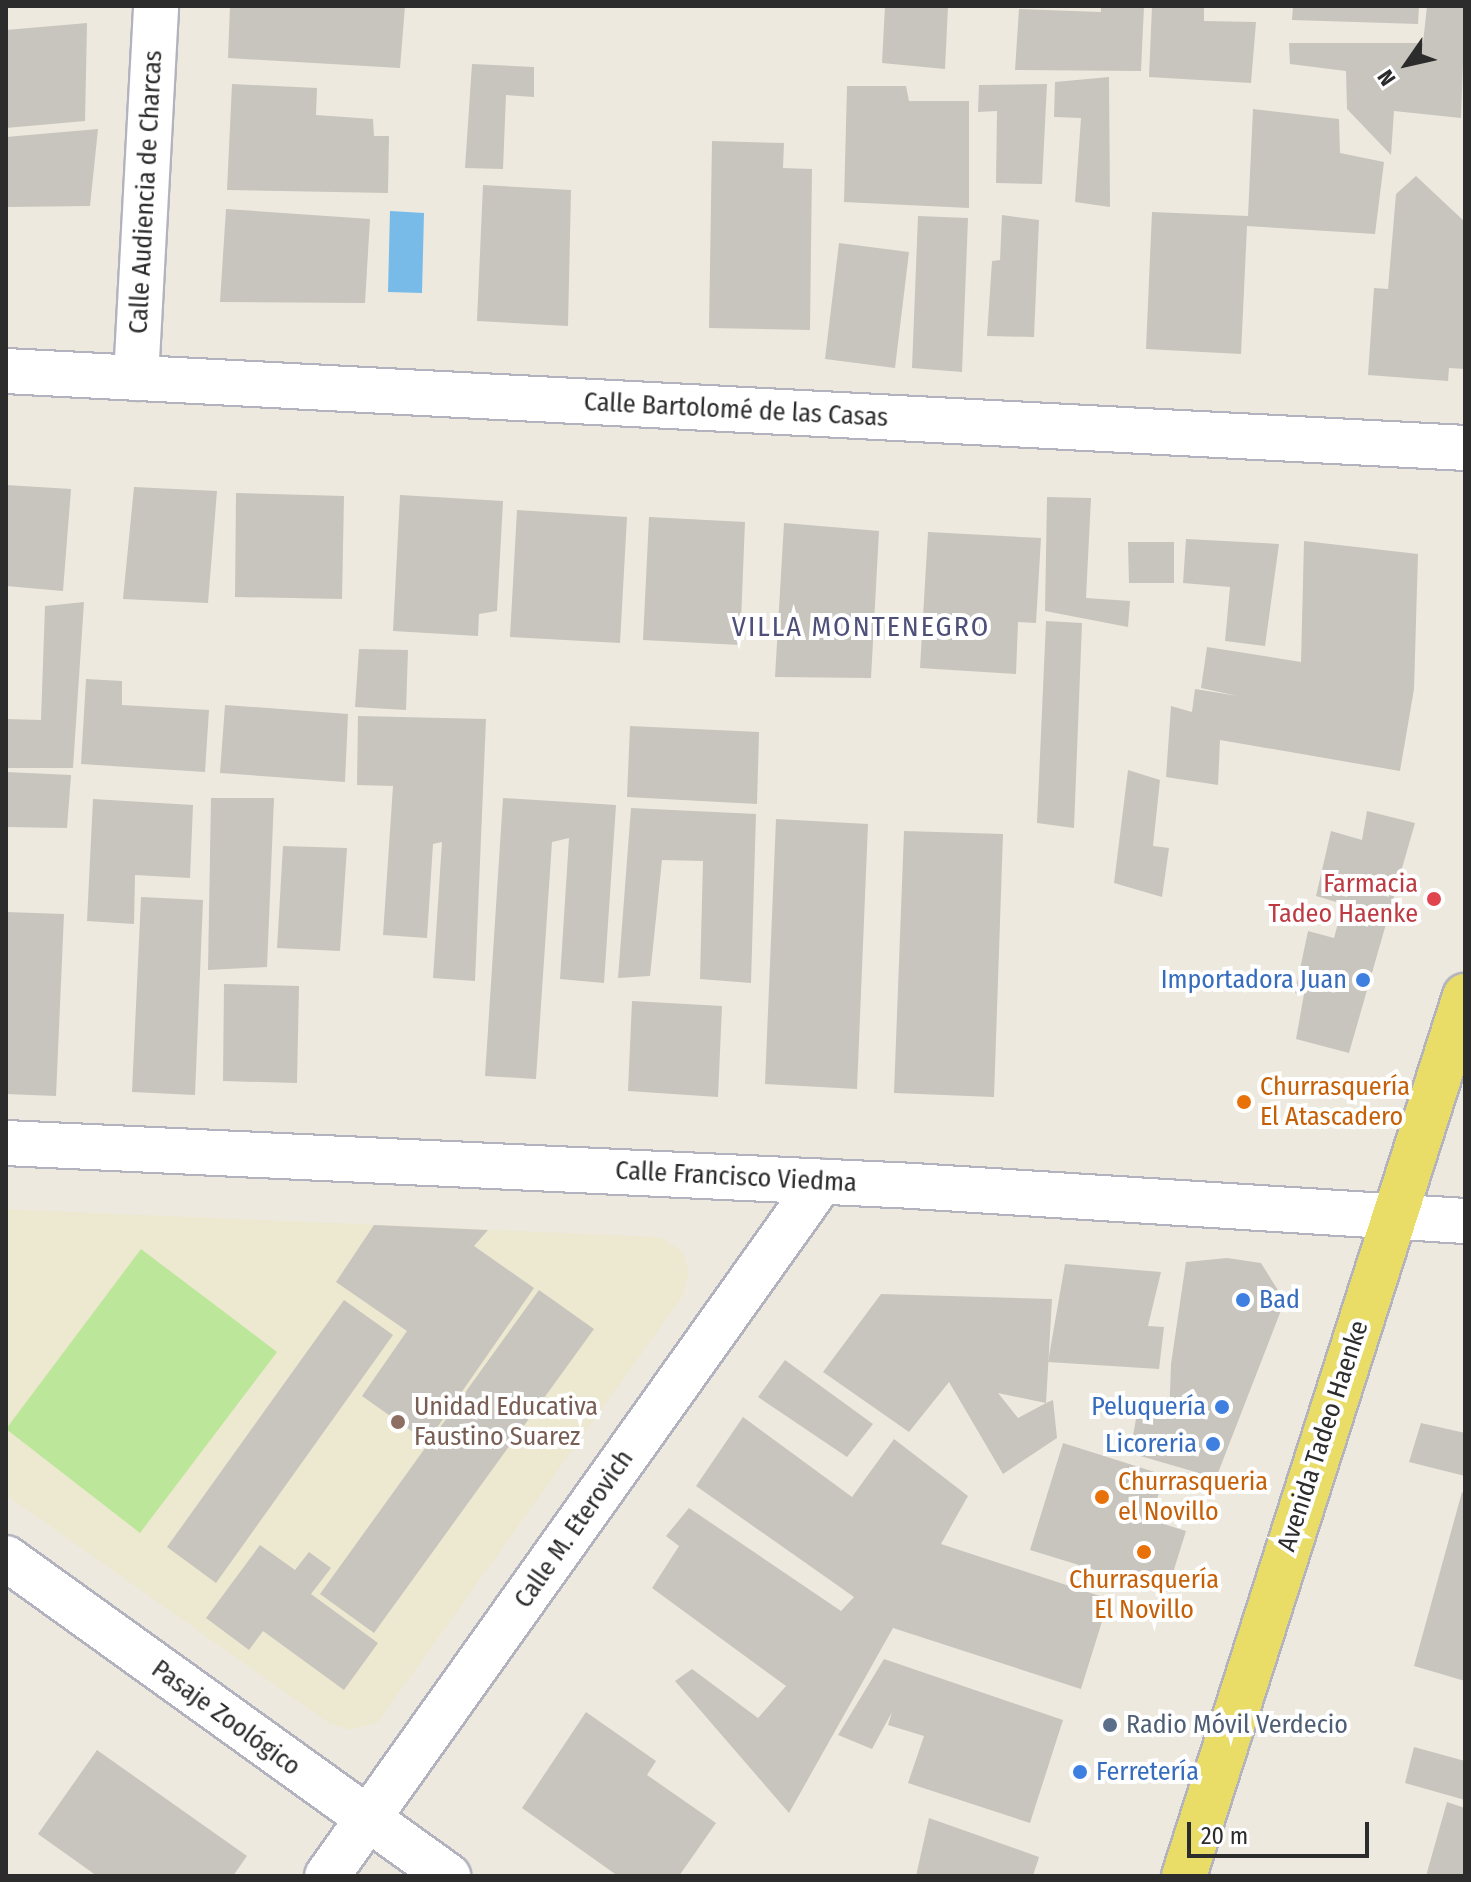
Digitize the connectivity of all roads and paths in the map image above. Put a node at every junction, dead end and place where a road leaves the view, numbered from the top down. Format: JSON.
{"nodes":[{"id":1,"x":156,"y":6,"type":"edge"},
{"id":2,"x":6,"y":371,"type":"edge"},
{"id":3,"x":136,"y":378,"type":"junction"},
{"id":4,"x":1465,"y":448,"type":"edge"},
{"id":5,"x":1465,"y":996,"type":"edge"},
{"id":6,"x":6,"y":1143,"type":"edge"},
{"id":7,"x":821,"y":1182,"type":"junction"},
{"id":8,"x":1394,"y":1214,"type":"junction"},
{"id":9,"x":1465,"y":1221,"type":"edge"},
{"id":10,"x":6,"y":1558,"type":"edge"},
{"id":11,"x":368,"y":1817,"type":"junction"},
{"id":12,"x":327,"y":1876,"type":"edge"},
{"id":13,"x":448,"y":1876,"type":"edge"},
{"id":14,"x":1184,"y":1876,"type":"edge"}],
"edges":[{"from":1,"to":3,"type":"street","name":"Calle Audiencia de Charcas"},
{"from":2,"to":3,"type":"street","name":"Calle Bartolomé de las Casas"},
{"from":3,"to":4,"type":"street","name":"Calle Bartolomé de las Casas"},
{"from":5,"to":8,"type":"main road","name":"Avenida Tadeo Haenke"},
{"from":6,"to":7,"type":"street","name":"Calle Francisco Viedma"},
{"from":7,"to":8,"type":"street","name":"Calle Francisco Viedma"},
{"from":7,"to":11,"type":"street","name":"Calle M. Eterovich"},
{"from":8,"to":9,"type":"street","name":"Calle Francisco Viedma"},
{"from":8,"to":14,"type":"main road","name":"Avenida Tadeo Haenke"},
{"from":10,"to":11,"type":"street","name":"Pasaje Zoológico"},
{"from":11,"to":12,"type":"street","name":"Calle M. Eterovich"},
{"from":11,"to":13,"type":"street","name":"Pasaje Zoológico"}]}
